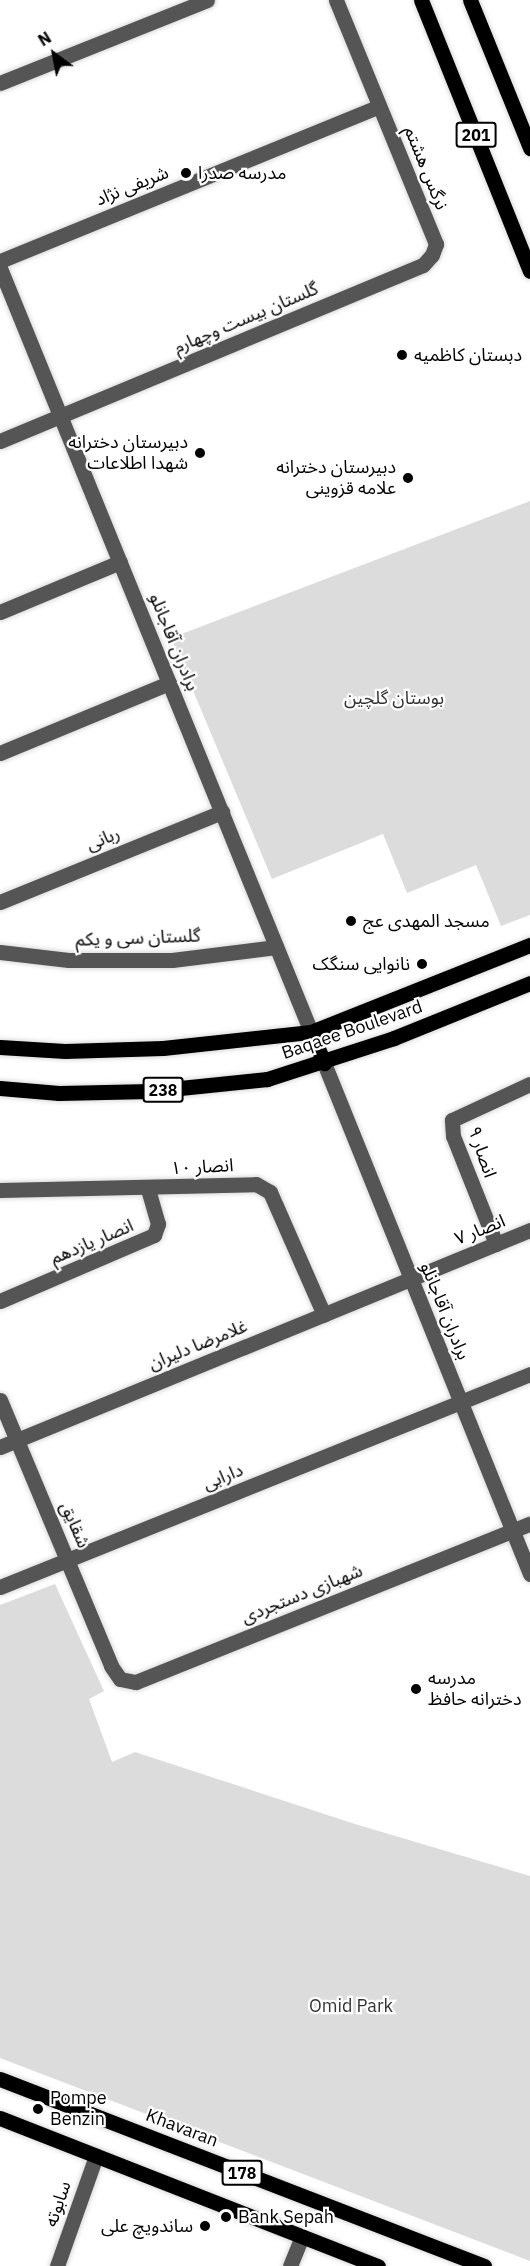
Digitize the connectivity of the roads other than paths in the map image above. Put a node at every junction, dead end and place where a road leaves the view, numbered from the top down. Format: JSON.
{"nodes":[{"id":1,"x":207,"y":0,"type":"edge"},
{"id":2,"x":336,"y":0,"type":"edge"},
{"id":3,"x":421,"y":0,"type":"edge"},
{"id":4,"x":470,"y":0,"type":"edge"},
{"id":5,"x":0,"y":83,"type":"edge"},
{"id":6,"x":379,"y":106,"type":"junction"},
{"id":7,"x":530,"y":148,"type":"edge"},
{"id":8,"x":436,"y":244,"type":"joint"},
{"id":9,"x":0,"y":261,"type":"edge"},
{"id":10,"x":0,"y":268,"type":"edge"},
{"id":11,"x":530,"y":271,"type":"edge"},
{"id":12,"x":61,"y":417,"type":"junction"},
{"id":13,"x":0,"y":441,"type":"edge"},
{"id":14,"x":120,"y":562,"type":"junction"},
{"id":15,"x":0,"y":612,"type":"edge"},
{"id":16,"x":169,"y":683,"type":"junction"},
{"id":17,"x":0,"y":753,"type":"edge"},
{"id":18,"x":222,"y":812,"type":"junction"},
{"id":19,"x":0,"y":902,"type":"edge"},
{"id":20,"x":530,"y":945,"type":"edge"},
{"id":21,"x":276,"y":947,"type":"junction"},
{"id":22,"x":0,"y":952,"type":"edge"},
{"id":23,"x":530,"y":983,"type":"edge"},
{"id":24,"x":311,"y":1032,"type":"junction"},
{"id":25,"x":0,"y":1047,"type":"edge"},
{"id":26,"x":324,"y":1064,"type":"junction"},
{"id":27,"x":530,"y":1084,"type":"edge"},
{"id":28,"x":0,"y":1088,"type":"edge"},
{"id":29,"x":148,"y":1189,"type":"junction"},
{"id":30,"x":0,"y":1190,"type":"edge"},
{"id":31,"x":530,"y":1230,"type":"edge"},
{"id":32,"x":496,"y":1244,"type":"junction"},
{"id":33,"x":411,"y":1279,"type":"junction"},
{"id":34,"x":0,"y":1301,"type":"edge"},
{"id":35,"x":324,"y":1315,"type":"junction"},
{"id":36,"x":530,"y":1374,"type":"edge"},
{"id":37,"x":0,"y":1400,"type":"edge"},
{"id":38,"x":461,"y":1402,"type":"junction"},
{"id":39,"x":17,"y":1440,"type":"junction"},
{"id":40,"x":0,"y":1447,"type":"edge"},
{"id":41,"x":530,"y":1524,"type":"edge"},
{"id":42,"x":513,"y":1531,"type":"junction"},
{"id":43,"x":69,"y":1560,"type":"junction"},
{"id":44,"x":530,"y":1574,"type":"edge"},
{"id":45,"x":0,"y":1587,"type":"edge"},
{"id":46,"x":111,"y":1666,"type":"joint"},
{"id":47,"x":0,"y":2079,"type":"edge"},
{"id":48,"x":0,"y":2118,"type":"edge"},
{"id":49,"x":96,"y":2156,"type":"junction"},
{"id":50,"x":302,"y":2236,"type":"junction"},
{"id":51,"x":57,"y":2266,"type":"edge"},
{"id":52,"x":290,"y":2266,"type":"edge"},
{"id":53,"x":378,"y":2266,"type":"edge"},
{"id":54,"x":484,"y":2266,"type":"edge"}],
"edges":[{"from":1,"to":5,"type":"street"},
{"from":2,"to":6,"type":"street","name":"نرگس هشتم"},
{"from":3,"to":11,"type":"main road","number":"201"},
{"from":4,"to":7,"type":"main road","number":"201"},
{"from":6,"to":8,"type":"street","name":"نرگس هشتم"},
{"from":6,"to":9,"type":"street","name":"شریفی نژاد"},
{"from":8,"to":12,"type":"street","name":"گلستان بیست وچهارم"},
{"from":10,"to":12,"type":"street","name":"برادران آقاجانلو"},
{"from":12,"to":13,"type":"street","name":"گلستان بیست وچهارم"},
{"from":12,"to":14,"type":"street","name":"برادران آقاجانلو"},
{"from":14,"to":15,"type":"street"},
{"from":14,"to":16,"type":"street","name":"برادران آقاجانلو"},
{"from":16,"to":17,"type":"street"},
{"from":16,"to":18,"type":"street","name":"برادران آقاجانلو"},
{"from":18,"to":19,"type":"street","name":"ربانی"},
{"from":18,"to":21,"type":"street","name":"برادران آقاجانلو"},
{"from":20,"to":24,"type":"main road","name":"Baqaee Boulevard"},
{"from":21,"to":22,"type":"street","name":"گلستان سی و یکم"},
{"from":21,"to":24,"type":"street","name":"برادران آقاجانلو"},
{"from":23,"to":26,"type":"main road","name":"Baqaee Boulevard","number":"238"},
{"from":24,"to":25,"type":"main road","name":"Baqaee Boulevard"},
{"from":24,"to":26,"type":"main road"},
{"from":26,"to":28,"type":"main road","name":"Baqaee Boulevard","number":"238"},
{"from":26,"to":33,"type":"street","name":"برادران آقاجانلو"},
{"from":27,"to":32,"type":"street","name":"انصار ۹"},
{"from":29,"to":30,"type":"street","name":"انصار ۱۰"},
{"from":29,"to":34,"type":"street","name":"انصار یازدهم"},
{"from":29,"to":35,"type":"street","name":"انصار ۱۰"},
{"from":31,"to":32,"type":"street","name":"انصار ۷"},
{"from":32,"to":33,"type":"street","name":"انصار ۷"},
{"from":33,"to":35,"type":"street","name":"غلامرضا دلیران"},
{"from":33,"to":38,"type":"street","name":"برادران آقاجانلو"},
{"from":35,"to":39,"type":"street","name":"غلامرضا دلیران"},
{"from":36,"to":38,"type":"street","name":"دارابی"},
{"from":37,"to":39,"type":"street","name":"شقایق"},
{"from":38,"to":42,"type":"street","name":"برادران آقاجانلو"},
{"from":38,"to":43,"type":"street","name":"دارابی"},
{"from":39,"to":40,"type":"street","name":"غلامرضا دلیران"},
{"from":39,"to":43,"type":"street","name":"شقایق"},
{"from":41,"to":42,"type":"street","name":"شهبازی دستجردی"},
{"from":42,"to":44,"type":"street","name":"برادران آقاجانلو"},
{"from":42,"to":46,"type":"street","name":"شهبازی دستجردی"},
{"from":43,"to":45,"type":"street","name":"دارابی"},
{"from":43,"to":46,"type":"street","name":"شقایق"},
{"from":47,"to":54,"type":"main road","name":"Khavaran","number":"178"},
{"from":48,"to":49,"type":"main road","number":"178"},
{"from":49,"to":50,"type":"main road","number":"178"},
{"from":49,"to":51,"type":"street","name":"سابوته"},
{"from":50,"to":52,"type":"street"},
{"from":50,"to":53,"type":"main road","number":"178"}]}
